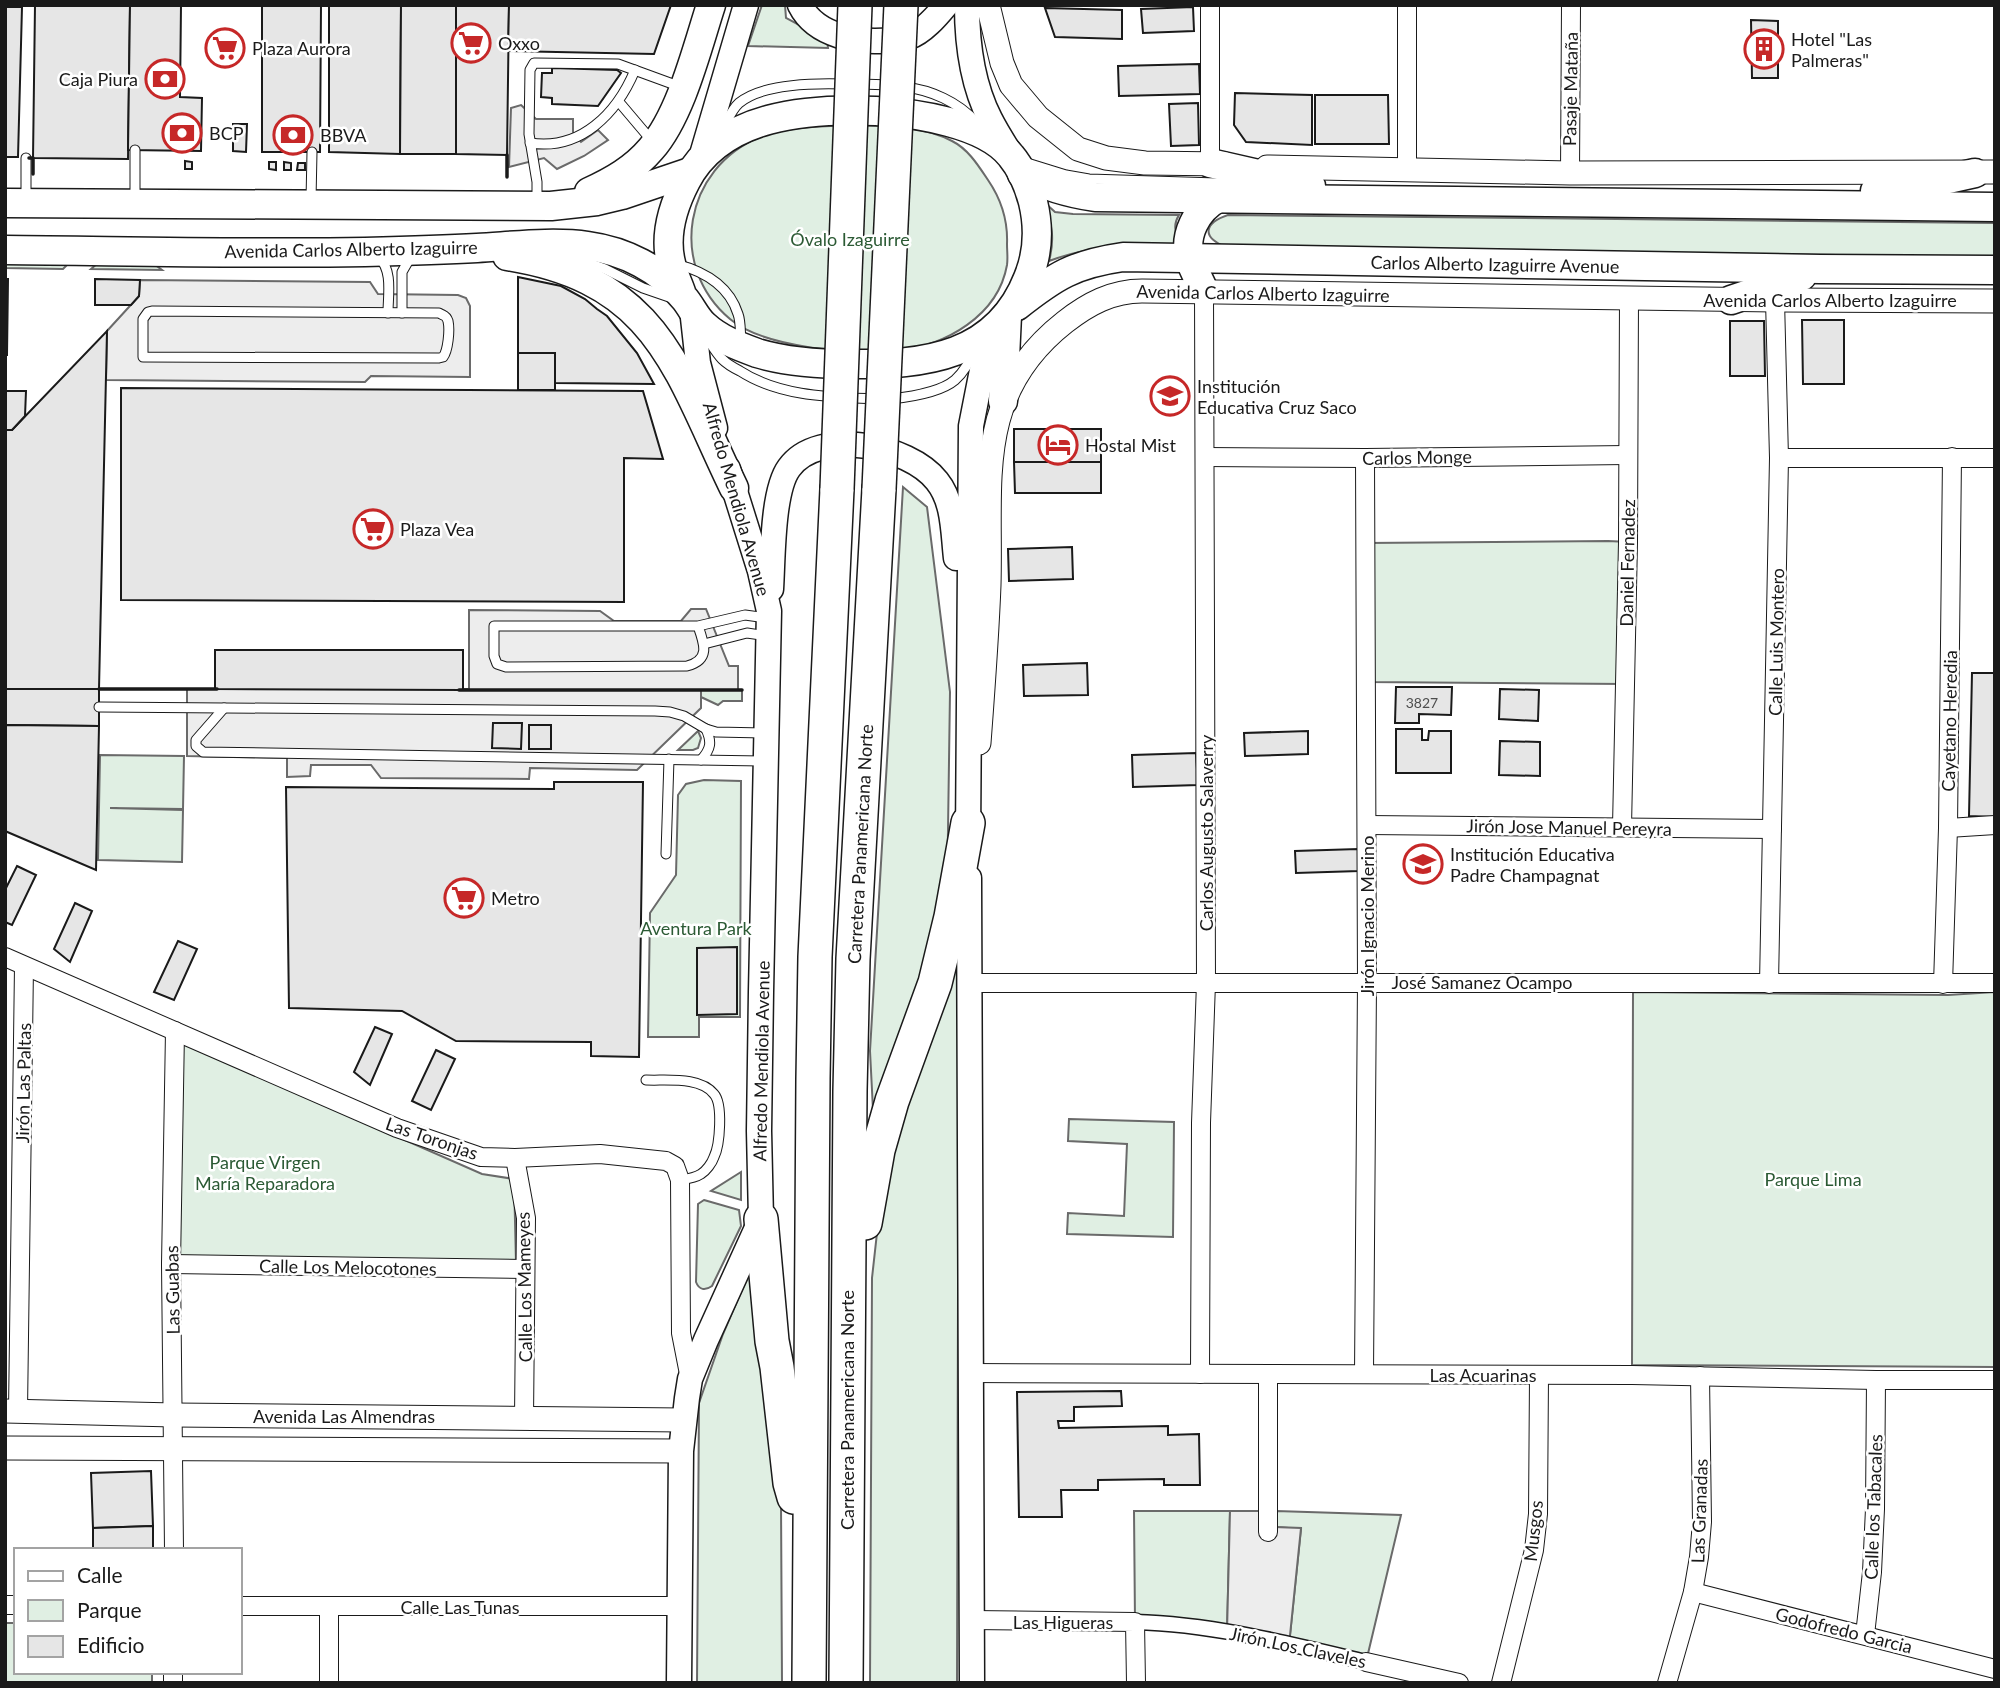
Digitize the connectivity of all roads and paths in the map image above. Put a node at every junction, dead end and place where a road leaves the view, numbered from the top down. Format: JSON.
{"nodes":[{"id":1,"x":711,"y":5,"type":"edge"},
{"id":2,"x":746,"y":5,"type":"edge"},
{"id":3,"x":800,"y":5,"type":"edge"},
{"id":4,"x":855,"y":5,"type":"edge"},
{"id":5,"x":901,"y":5,"type":"edge"},
{"id":6,"x":946,"y":5,"type":"edge"},
{"id":7,"x":967,"y":5,"type":"edge"},
{"id":8,"x":988,"y":5,"type":"edge"},
{"id":9,"x":1210,"y":5,"type":"edge"},
{"id":10,"x":1407,"y":5,"type":"edge"},
{"id":11,"x":1571,"y":5,"type":"edge"},
{"id":12,"x":635,"y":70,"type":"junction"},
{"id":13,"x":683,"y":88,"type":"junction"},
{"id":14,"x":619,"y":102,"type":"junction"},
{"id":15,"x":530,"y":143,"type":"junction"},
{"id":16,"x":655,"y":144,"type":"junction"},
{"id":17,"x":135,"y":150,"type":"dead end"},
{"id":18,"x":312,"y":152,"type":"dead end"},
{"id":19,"x":26,"y":158,"type":"dead end"},
{"id":20,"x":700,"y":160,"type":"junction"},
{"id":21,"x":1015,"y":162,"type":"junction"},
{"id":22,"x":1210,"y":163,"type":"junction"},
{"id":23,"x":1407,"y":170,"type":"junction"},
{"id":24,"x":1570,"y":173,"type":"junction"},
{"id":25,"x":1985,"y":173,"type":"edge"},
{"id":26,"x":1299,"y":185,"type":"junction"},
{"id":27,"x":1218,"y":198,"type":"junction"},
{"id":28,"x":1418,"y":200,"type":"junction"},
{"id":29,"x":15,"y":204,"type":"edge"},
{"id":30,"x":66,"y":204,"type":"junction"},
{"id":31,"x":135,"y":204,"type":"junction"},
{"id":32,"x":311,"y":205,"type":"junction"},
{"id":33,"x":1823,"y":205,"type":"junction"},
{"id":34,"x":544,"y":206,"type":"junction"},
{"id":35,"x":1995,"y":207,"type":"edge"},
{"id":36,"x":456,"y":249,"type":"junction"},
{"id":37,"x":15,"y":250,"type":"edge"},
{"id":38,"x":66,"y":250,"type":"junction"},
{"id":39,"x":422,"y":250,"type":"junction"},
{"id":40,"x":368,"y":251,"type":"junction"},
{"id":41,"x":1190,"y":258,"type":"junction"},
{"id":42,"x":671,"y":263,"type":"junction"},
{"id":43,"x":1820,"y":269,"type":"junction"},
{"id":44,"x":1995,"y":270,"type":"edge"},
{"id":45,"x":1204,"y":291,"type":"junction"},
{"id":46,"x":1629,"y":298,"type":"junction"},
{"id":47,"x":1731,"y":300,"type":"junction"},
{"id":48,"x":1775,"y":300,"type":"junction"},
{"id":49,"x":1995,"y":301,"type":"edge"},
{"id":50,"x":691,"y":308,"type":"junction"},
{"id":51,"x":388,"y":313,"type":"junction"},
{"id":52,"x":402,"y":313,"type":"junction"},
{"id":53,"x":999,"y":323,"type":"junction"},
{"id":54,"x":741,"y":347,"type":"junction"},
{"id":55,"x":1003,"y":401,"type":"junction"},
{"id":56,"x":1627,"y":455,"type":"junction"},
{"id":57,"x":1206,"y":457,"type":"junction"},
{"id":58,"x":1952,"y":457,"type":"junction"},
{"id":59,"x":1365,"y":458,"type":"junction"},
{"id":60,"x":1779,"y":458,"type":"junction"},
{"id":61,"x":1995,"y":458,"type":"edge"},
{"id":62,"x":734,"y":488,"type":"junction"},
{"id":63,"x":769,"y":622,"type":"junction"},
{"id":64,"x":698,"y":626,"type":"junction"},
{"id":65,"x":704,"y":644,"type":"junction"},
{"id":66,"x":99,"y":707,"type":"dead end"},
{"id":67,"x":224,"y":708,"type":"junction"},
{"id":68,"x":970,"y":709,"type":"junction"},
{"id":69,"x":706,"y":729,"type":"junction"},
{"id":70,"x":767,"y":733,"type":"junction"},
{"id":71,"x":669,"y":760,"type":"junction"},
{"id":72,"x":702,"y":760,"type":"junction"},
{"id":73,"x":766,"y":761,"type":"junction"},
{"id":74,"x":968,"y":823,"type":"junction"},
{"id":75,"x":1367,"y":825,"type":"junction"},
{"id":76,"x":1995,"y":825,"type":"edge"},
{"id":77,"x":1622,"y":827,"type":"junction"},
{"id":78,"x":1948,"y":828,"type":"junction"},
{"id":79,"x":1772,"y":829,"type":"junction"},
{"id":80,"x":666,"y":854,"type":"dead end"},
{"id":81,"x":5,"y":957,"type":"edge"},
{"id":82,"x":24,"y":966,"type":"junction"},
{"id":83,"x":970,"y":982,"type":"junction"},
{"id":84,"x":1206,"y":983,"type":"junction"},
{"id":85,"x":1367,"y":983,"type":"junction"},
{"id":86,"x":1995,"y":983,"type":"edge"},
{"id":87,"x":1769,"y":984,"type":"junction"},
{"id":88,"x":1943,"y":984,"type":"junction"},
{"id":89,"x":174,"y":1031,"type":"junction"},
{"id":90,"x":646,"y":1080,"type":"dead end"},
{"id":91,"x":515,"y":1158,"type":"junction"},
{"id":92,"x":680,"y":1181,"type":"junction"},
{"id":93,"x":761,"y":1219,"type":"junction"},
{"id":94,"x":171,"y":1264,"type":"junction"},
{"id":95,"x":526,"y":1269,"type":"junction"},
{"id":96,"x":847,"y":1361,"type":"junction"},
{"id":97,"x":971,"y":1373,"type":"junction"},
{"id":98,"x":1200,"y":1374,"type":"junction"},
{"id":99,"x":1268,"y":1374,"type":"junction"},
{"id":100,"x":1364,"y":1374,"type":"junction"},
{"id":101,"x":1539,"y":1376,"type":"junction"},
{"id":102,"x":1700,"y":1376,"type":"junction"},
{"id":103,"x":690,"y":1379,"type":"junction"},
{"id":104,"x":1876,"y":1380,"type":"junction"},
{"id":105,"x":1995,"y":1380,"type":"edge"},
{"id":106,"x":12,"y":1411,"type":"edge"},
{"id":107,"x":174,"y":1415,"type":"junction"},
{"id":108,"x":524,"y":1418,"type":"junction"},
{"id":109,"x":684,"y":1420,"type":"junction"},
{"id":110,"x":5,"y":1448,"type":"edge"},
{"id":111,"x":174,"y":1448,"type":"junction"},
{"id":112,"x":681,"y":1451,"type":"junction"},
{"id":113,"x":1268,"y":1532,"type":"dead end"},
{"id":114,"x":174,"y":1548,"type":"edge"},
{"id":115,"x":810,"y":1557,"type":"junction"},
{"id":116,"x":1693,"y":1592,"type":"junction"},
{"id":117,"x":242,"y":1606,"type":"edge"},
{"id":118,"x":680,"y":1606,"type":"junction"},
{"id":119,"x":329,"y":1607,"type":"junction"},
{"id":120,"x":972,"y":1620,"type":"junction"},
{"id":121,"x":1135,"y":1622,"type":"junction"},
{"id":122,"x":1865,"y":1635,"type":"junction"},
{"id":123,"x":1366,"y":1662,"type":"joint"},
{"id":124,"x":1995,"y":1669,"type":"edge"},
{"id":125,"x":329,"y":1683,"type":"edge"},
{"id":126,"x":679,"y":1683,"type":"edge"},
{"id":127,"x":809,"y":1683,"type":"edge"},
{"id":128,"x":846,"y":1683,"type":"edge"},
{"id":129,"x":972,"y":1683,"type":"edge"},
{"id":130,"x":1136,"y":1683,"type":"edge"},
{"id":131,"x":1459,"y":1683,"type":"edge"},
{"id":132,"x":1502,"y":1683,"type":"edge"},
{"id":133,"x":1667,"y":1683,"type":"edge"}],
"edges":[{"from":1,"to":13,"type":"main road"},
{"from":2,"to":20,"type":"main road"},
{"from":3,"to":6,"type":"main road"},
{"from":4,"to":115,"type":"highway","name":"Carretera Panamericana Norte","bridge":true},
{"from":5,"to":96,"type":"highway","name":"Carretera Panamericana Norte","bridge":true},
{"from":7,"to":21,"type":"main road"},
{"from":8,"to":22,"type":"street"},
{"from":9,"to":22,"type":"street"},
{"from":10,"to":23,"type":"street"},
{"from":11,"to":24,"type":"street","name":"Pasaje Mataña"},
{"from":12,"to":13,"type":"lane"},
{"from":12,"to":14,"type":"lane"},
{"from":12,"to":15,"type":"lane"},
{"from":13,"to":16,"type":"main road"},
{"from":14,"to":15,"type":"lane"},
{"from":14,"to":16,"type":"lane"},
{"from":15,"to":34,"type":"lane"},
{"from":16,"to":34,"type":"main road"},
{"from":17,"to":31,"type":"lane"},
{"from":18,"to":32,"type":"lane"},
{"from":19,"to":29,"type":"lane"},
{"from":20,"to":21,"type":"main road"},
{"from":20,"to":34,"type":"main road"},
{"from":20,"to":42,"type":"main road"},
{"from":21,"to":26,"type":"lane"},
{"from":21,"to":27,"type":"main road"},
{"from":21,"to":53,"type":"main road"},
{"from":22,"to":23,"type":"street"},
{"from":22,"to":26,"type":"main road"},
{"from":23,"to":24,"type":"street"},
{"from":24,"to":25,"type":"street"},
{"from":25,"to":33,"type":"main road"},
{"from":26,"to":28,"type":"main road"},
{"from":27,"to":28,"type":"main road"},
{"from":27,"to":41,"type":"main road"},
{"from":28,"to":33,"type":"main road"},
{"from":29,"to":30,"type":"main road"},
{"from":29,"to":37,"type":"main road"},
{"from":30,"to":31,"type":"main road"},
{"from":30,"to":38,"type":"main road"},
{"from":31,"to":32,"type":"main road"},
{"from":32,"to":34,"type":"main road"},
{"from":33,"to":35,"type":"main road"},
{"from":36,"to":39,"type":"main road","name":"Avenida Carlos Alberto Izaguirre"},
{"from":36,"to":50,"type":"main road","name":"Avenida Carlos Alberto Izaguirre"},
{"from":36,"to":62,"type":"main road"},
{"from":37,"to":38,"type":"main road","name":"Avenida Carlos Alberto Izaguirre"},
{"from":38,"to":40,"type":"main road","name":"Avenida Carlos Alberto Izaguirre"},
{"from":39,"to":40,"type":"main road","name":"Avenida Carlos Alberto Izaguirre"},
{"from":39,"to":52,"type":"lane"},
{"from":40,"to":51,"type":"lane"},
{"from":41,"to":43,"type":"main road","name":"Carlos Alberto Izaguirre Avenue"},
{"from":41,"to":45,"type":"main road"},
{"from":41,"to":53,"type":"main road","name":"Carlos Alberto Izaguirre Avenue"},
{"from":42,"to":50,"type":"main road"},
{"from":42,"to":54,"type":"lane"},
{"from":43,"to":44,"type":"main road","name":"Carlos Alberto Izaguirre Avenue"},
{"from":43,"to":47,"type":"main road"},
{"from":45,"to":46,"type":"street","name":"Avenida Carlos Alberto Izaguirre"},
{"from":45,"to":55,"type":"street","name":"Avenida Carlos Alberto Izaguirre"},
{"from":45,"to":57,"type":"street","name":"Carlos Augusto Salaverry"},
{"from":46,"to":47,"type":"street","name":"Avenida Carlos Alberto Izaguirre"},
{"from":46,"to":56,"type":"street","name":"Daniel Fernadez"},
{"from":47,"to":48,"type":"street","name":"Avenida Carlos Alberto Izaguirre"},
{"from":48,"to":49,"type":"street","name":"Avenida Carlos Alberto Izaguirre"},
{"from":48,"to":60,"type":"street","name":"Calle Luis Montero"},
{"from":50,"to":53,"type":"lane"},
{"from":50,"to":54,"type":"main road","name":"Avenida Carlos Alberto Izaguirre"},
{"from":50,"to":62,"type":"main road","name":"Alfredo Mendiola Avenue"},
{"from":51,"to":52,"type":"lane"},
{"from":51,"to":52,"type":"lane"},
{"from":53,"to":54,"type":"main road","name":"Avenida Carlos Alberto Izaguirre"},
{"from":53,"to":55,"type":"main road"},
{"from":53,"to":68,"type":"main road"},
{"from":55,"to":74,"type":"street","name":"Avenida Carlos Alberto Izaguirre"},
{"from":56,"to":59,"type":"street","name":"Carlos Monge"},
{"from":56,"to":77,"type":"street","name":"Daniel Fernadez"},
{"from":57,"to":59,"type":"street","name":"Carlos Monge"},
{"from":57,"to":84,"type":"street","name":"Carlos Augusto Salaverry"},
{"from":58,"to":60,"type":"street"},
{"from":58,"to":61,"type":"street"},
{"from":58,"to":78,"type":"street","name":"Cayetano Heredia"},
{"from":59,"to":75,"type":"street","name":"Jirón Ignacio Merino"},
{"from":60,"to":79,"type":"street","name":"Calle Luis Montero"},
{"from":62,"to":63,"type":"main road","name":"Alfredo Mendiola Avenue"},
{"from":63,"to":64,"type":"lane"},
{"from":63,"to":65,"type":"lane"},
{"from":63,"to":68,"type":"main road"},
{"from":63,"to":70,"type":"main road","name":"Alfredo Mendiola Avenue"},
{"from":64,"to":65,"type":"lane"},
{"from":64,"to":65,"type":"lane"},
{"from":66,"to":67,"type":"lane"},
{"from":67,"to":69,"type":"lane"},
{"from":67,"to":71,"type":"lane"},
{"from":68,"to":74,"type":"main road"},
{"from":69,"to":70,"type":"lane"},
{"from":69,"to":72,"type":"lane"},
{"from":70,"to":73,"type":"main road","name":"Alfredo Mendiola Avenue"},
{"from":71,"to":72,"type":"lane"},
{"from":71,"to":80,"type":"lane"},
{"from":72,"to":73,"type":"lane"},
{"from":73,"to":93,"type":"main road","name":"Alfredo Mendiola Avenue"},
{"from":74,"to":83,"type":"main road"},
{"from":74,"to":96,"type":"highway"},
{"from":75,"to":77,"type":"street","name":"Jirón Jose Manuel Pereyra"},
{"from":75,"to":85,"type":"street","name":"Jirón Ignacio Merino"},
{"from":76,"to":78,"type":"street"},
{"from":77,"to":79,"type":"street","name":"Jirón Jose Manuel Pereyra"},
{"from":78,"to":88,"type":"street","name":"Cayetano Heredia"},
{"from":79,"to":87,"type":"street","name":"Calle Luis Montero"},
{"from":81,"to":82,"type":"street","name":"Las Toronjas"},
{"from":82,"to":89,"type":"street","name":"Las Toronjas"},
{"from":82,"to":106,"type":"street","name":"Jirón Las Paltas"},
{"from":83,"to":84,"type":"street","name":"José Samanez Ocampo"},
{"from":83,"to":97,"type":"main road"},
{"from":84,"to":85,"type":"street","name":"José Samanez Ocampo"},
{"from":84,"to":98,"type":"street","name":"Carlos Augusto Salaverry"},
{"from":85,"to":87,"type":"street","name":"José Samanez Ocampo"},
{"from":85,"to":100,"type":"street","name":"Jirón Ignacio Merino"},
{"from":86,"to":88,"type":"street","name":"José Samanez Ocampo"},
{"from":87,"to":88,"type":"street","name":"José Samanez Ocampo"},
{"from":89,"to":91,"type":"street","name":"Las Toronjas"},
{"from":89,"to":94,"type":"street","name":"Las Guabas"},
{"from":90,"to":92,"type":"lane"},
{"from":91,"to":92,"type":"street","name":"Las Toronjas"},
{"from":91,"to":95,"type":"street","name":"Calle Los Mameyes"},
{"from":92,"to":103,"type":"street"},
{"from":93,"to":103,"type":"main road","name":"Alfredo Mendiola Avenue"},
{"from":93,"to":115,"type":"highway"},
{"from":94,"to":95,"type":"street","name":"Calle Los Melocotones"},
{"from":94,"to":107,"type":"street","name":"Las Guabas"},
{"from":95,"to":108,"type":"street","name":"Calle Los Mameyes"},
{"from":96,"to":128,"type":"highway","name":"Carretera Panamericana Norte"},
{"from":97,"to":98,"type":"street","name":"Las Acuarinas"},
{"from":97,"to":120,"type":"main road"},
{"from":98,"to":99,"type":"street","name":"Las Acuarinas"},
{"from":99,"to":100,"type":"street","name":"Las Acuarinas"},
{"from":99,"to":113,"type":"street"},
{"from":100,"to":101,"type":"street","name":"Las Acuarinas"},
{"from":101,"to":102,"type":"street","name":"Las Acuarinas"},
{"from":101,"to":132,"type":"street","name":"Musgos"},
{"from":102,"to":104,"type":"street","name":"Las Acuarinas"},
{"from":102,"to":116,"type":"street","name":"Las Granadas"},
{"from":103,"to":109,"type":"main road","name":"Alfredo Mendiola Avenue"},
{"from":104,"to":105,"type":"street","name":"Las Acuarinas"},
{"from":104,"to":122,"type":"street","name":"Calle los Tabacales"},
{"from":106,"to":107,"type":"street","name":"Avenida Las Almendras"},
{"from":107,"to":108,"type":"street","name":"Avenida Las Almendras"},
{"from":107,"to":111,"type":"street","name":"Las Guabas"},
{"from":108,"to":109,"type":"street","name":"Avenida Las Almendras"},
{"from":109,"to":112,"type":"main road","name":"Alfredo Mendiola Avenue"},
{"from":110,"to":111,"type":"street","name":"Avenida Las Almendras"},
{"from":111,"to":112,"type":"street","name":"Avenida Las Almendras"},
{"from":111,"to":114,"type":"street","name":"Las Guabas"},
{"from":112,"to":118,"type":"main road","name":"Alfredo Mendiola Avenue"},
{"from":115,"to":127,"type":"highway","name":"Carretera Panamericana Norte"},
{"from":116,"to":122,"type":"street","name":"Godofredo Garcia"},
{"from":116,"to":133,"type":"street","name":"Las Granadas"},
{"from":117,"to":119,"type":"street","name":"Calle Las Tunas"},
{"from":118,"to":119,"type":"street","name":"Calle Las Tunas"},
{"from":118,"to":126,"type":"main road","name":"Alfredo Mendiola Avenue"},
{"from":119,"to":125,"type":"street"},
{"from":120,"to":121,"type":"street","name":"Las Higueras"},
{"from":120,"to":129,"type":"main road"},
{"from":121,"to":123,"type":"street","name":"Jirón Los Claveles"},
{"from":121,"to":130,"type":"street","name":"Las Higueras"},
{"from":122,"to":124,"type":"street","name":"Godofredo Garcia"},
{"from":123,"to":131,"type":"street","name":"Jirón Los Claveles"}]}
